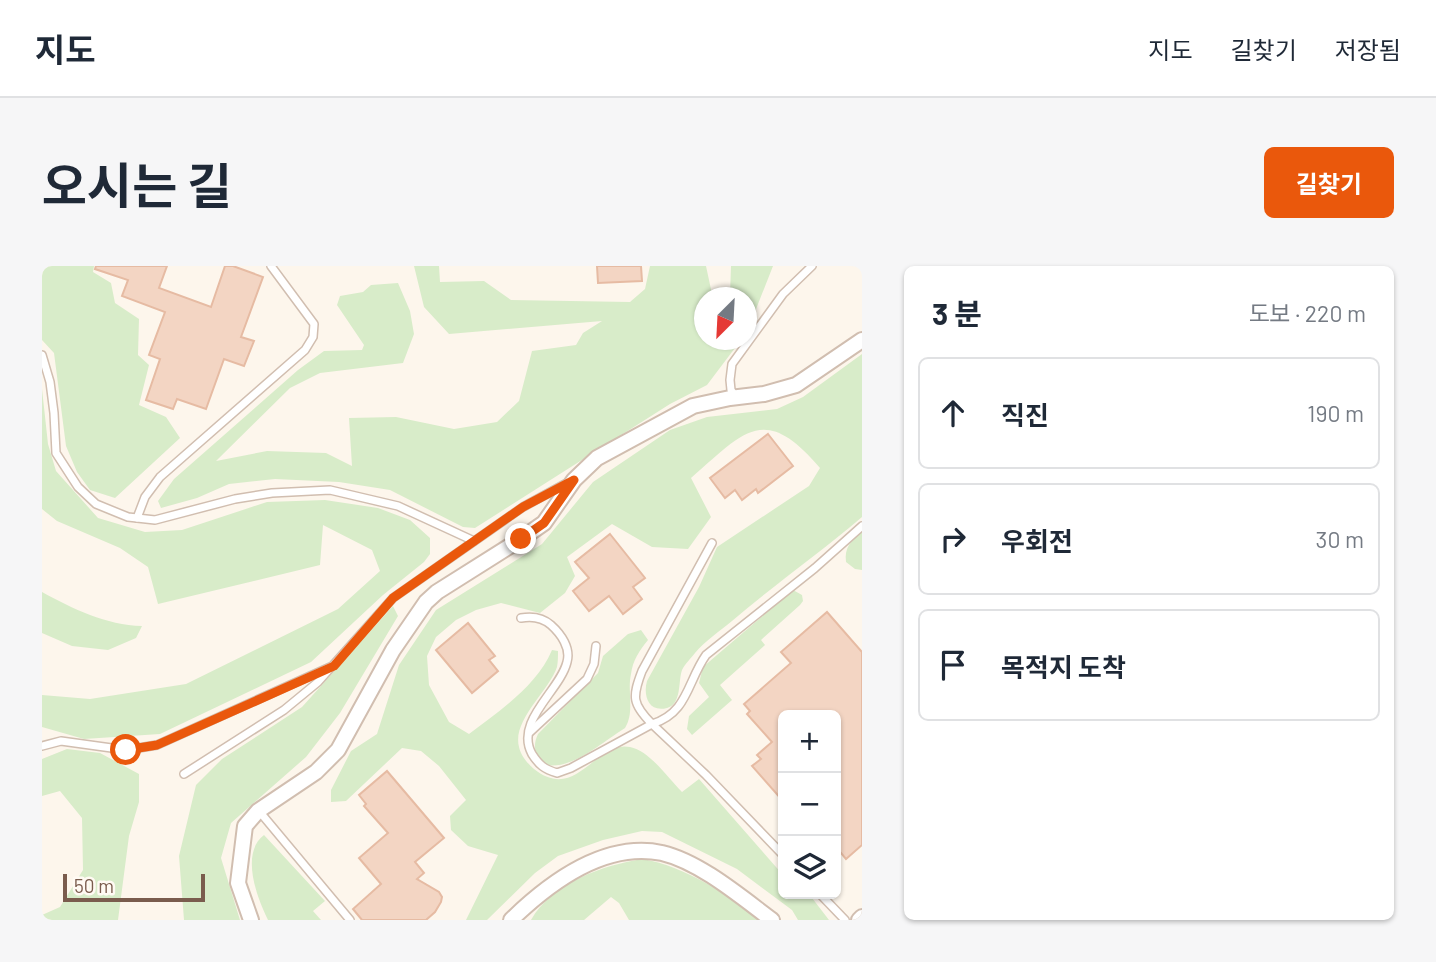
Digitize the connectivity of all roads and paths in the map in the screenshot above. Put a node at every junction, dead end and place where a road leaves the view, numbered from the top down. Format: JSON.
{"nodes":[{"id":1,"x":271,"y":266,"type":"edge"},
{"id":2,"x":812,"y":266,"type":"edge"},
{"id":3,"x":862,"y":340,"type":"edge"},
{"id":4,"x":42,"y":355,"type":"edge"},
{"id":5,"x":737,"y":397,"type":"junction"},
{"id":6,"x":574,"y":480,"type":"junction"},
{"id":7,"x":137,"y":518,"type":"junction"},
{"id":8,"x":862,"y":526,"type":"edge"},
{"id":9,"x":474,"y":541,"type":"junction"},
{"id":10,"x":712,"y":543,"type":"dead end"},
{"id":11,"x":521,"y":618,"type":"dead end"},
{"id":12,"x":596,"y":646,"type":"dead end"},
{"id":13,"x":334,"y":666,"type":"junction"},
{"id":14,"x":652,"y":724,"type":"junction"},
{"id":15,"x":530,"y":732,"type":"junction"},
{"id":16,"x":42,"y":746,"type":"edge"},
{"id":17,"x":184,"y":775,"type":"dead end"},
{"id":18,"x":258,"y":811,"type":"junction"},
{"id":19,"x":778,"y":850,"type":"edge"},
{"id":20,"x":825,"y":899,"type":"edge"},
{"id":21,"x":251,"y":920,"type":"edge"},
{"id":22,"x":350,"y":920,"type":"edge"},
{"id":23,"x":511,"y":920,"type":"edge"},
{"id":24,"x":772,"y":920,"type":"edge"},
{"id":25,"x":845,"y":920,"type":"edge"}],
"edges":[{"from":1,"to":7,"type":"lane"},
{"from":2,"to":5,"type":"lane"},
{"from":3,"to":5,"type":"street"},
{"from":4,"to":7,"type":"lane"},
{"from":5,"to":6,"type":"street"},
{"from":6,"to":9,"type":"lane"},
{"from":6,"to":18,"type":"street"},
{"from":7,"to":9,"type":"lane"},
{"from":8,"to":14,"type":"lane"},
{"from":9,"to":13,"type":"lane"},
{"from":10,"to":14,"type":"lane"},
{"from":11,"to":15,"type":"lane"},
{"from":12,"to":15,"type":"lane"},
{"from":13,"to":16,"type":"lane"},
{"from":13,"to":17,"type":"lane"},
{"from":14,"to":15,"type":"lane"},
{"from":14,"to":19,"type":"lane"},
{"from":18,"to":21,"type":"street"},
{"from":18,"to":22,"type":"lane"},
{"from":20,"to":25,"type":"lane"},
{"from":23,"to":24,"type":"street"}]}
